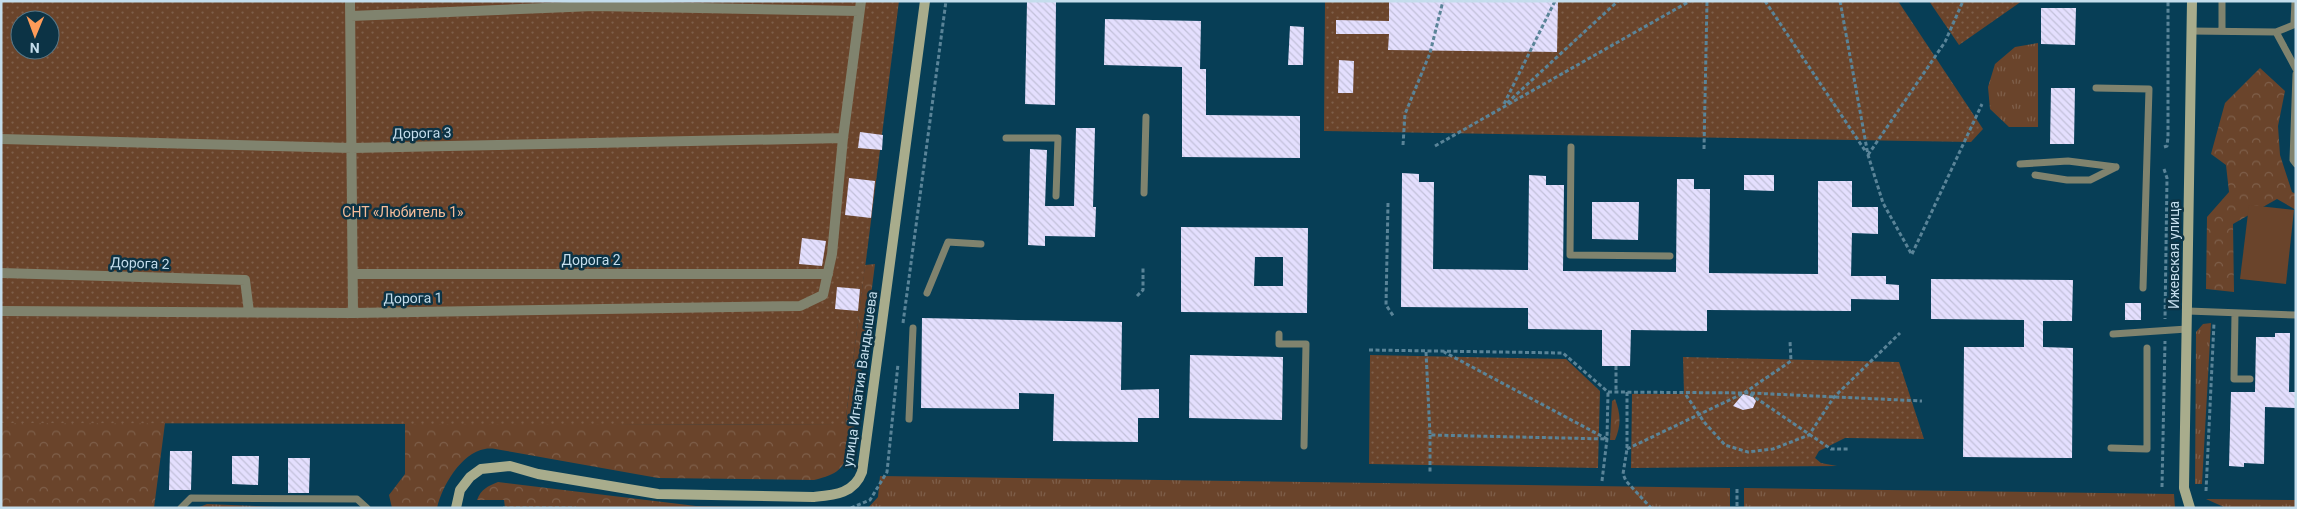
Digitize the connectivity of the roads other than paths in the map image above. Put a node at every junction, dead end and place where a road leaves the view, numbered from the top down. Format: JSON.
{"nodes":[{"id":1,"x":350,"y":1,"type":"edge"},
{"id":2,"x":925,"y":1,"type":"edge"},
{"id":3,"x":2192,"y":1,"type":"edge"},
{"id":4,"x":2222,"y":1,"type":"edge"},
{"id":5,"x":2295,"y":1,"type":"edge"},
{"id":6,"x":860,"y":6,"type":"edge"},
{"id":7,"x":351,"y":16,"type":"junction"},
{"id":8,"x":2295,"y":24,"type":"edge"},
{"id":9,"x":2191,"y":31,"type":"junction"},
{"id":10,"x":2222,"y":31,"type":"junction"},
{"id":11,"x":2276,"y":32,"type":"junction"},
{"id":12,"x":2296,"y":69,"type":"edge"},
{"id":13,"x":2296,"y":74,"type":"edge"},
{"id":14,"x":2096,"y":88,"type":"dead end"},
{"id":15,"x":1146,"y":118,"type":"dead end"},
{"id":16,"x":844,"y":138,"type":"junction"},
{"id":17,"x":1006,"y":138,"type":"dead end"},
{"id":18,"x":1,"y":139,"type":"edge"},
{"id":19,"x":1571,"y":147,"type":"dead end"},
{"id":20,"x":352,"y":148,"type":"junction"},
{"id":21,"x":2020,"y":164,"type":"dead end"},
{"id":22,"x":2296,"y":164,"type":"edge"},
{"id":23,"x":2035,"y":175,"type":"dead end"},
{"id":24,"x":1144,"y":193,"type":"dead end"},
{"id":25,"x":1056,"y":196,"type":"dead end"},
{"id":26,"x":981,"y":244,"type":"dead end"},
{"id":27,"x":1670,"y":256,"type":"dead end"},
{"id":28,"x":1,"y":273,"type":"edge"},
{"id":29,"x":354,"y":274,"type":"junction"},
{"id":30,"x":828,"y":274,"type":"junction"},
{"id":31,"x":2143,"y":288,"type":"dead end"},
{"id":32,"x":927,"y":293,"type":"dead end"},
{"id":33,"x":1,"y":311,"type":"edge"},
{"id":34,"x":2188,"y":311,"type":"junction"},
{"id":35,"x":249,"y":312,"type":"junction"},
{"id":36,"x":353,"y":313,"type":"junction"},
{"id":37,"x":2235,"y":313,"type":"junction"},
{"id":38,"x":2296,"y":314,"type":"edge"},
{"id":39,"x":913,"y":328,"type":"dead end"},
{"id":40,"x":2187,"y":329,"type":"junction"},
{"id":41,"x":1279,"y":334,"type":"dead end"},
{"id":42,"x":2113,"y":334,"type":"dead end"},
{"id":43,"x":2147,"y":348,"type":"dead end"},
{"id":44,"x":2250,"y":379,"type":"dead end"},
{"id":45,"x":909,"y":419,"type":"dead end"},
{"id":46,"x":1304,"y":446,"type":"dead end"},
{"id":47,"x":2110,"y":448,"type":"dead end"},
{"id":48,"x":181,"y":508,"type":"edge"},
{"id":49,"x":367,"y":508,"type":"edge"},
{"id":50,"x":456,"y":508,"type":"edge"},
{"id":51,"x":2190,"y":508,"type":"edge"}],
"edges":[{"from":1,"to":7,"type":"street"},
{"from":2,"to":50,"type":"street","name":"улица Игнатия Вандышева"},
{"from":3,"to":9,"type":"street","name":"Ижевская улица"},
{"from":4,"to":10,"type":"lane"},
{"from":5,"to":8,"type":"lane"},
{"from":6,"to":7,"type":"street"},
{"from":6,"to":16,"type":"street"},
{"from":7,"to":20,"type":"street"},
{"from":8,"to":11,"type":"lane"},
{"from":9,"to":10,"type":"lane"},
{"from":9,"to":34,"type":"street","name":"Ижевская улица"},
{"from":10,"to":11,"type":"lane"},
{"from":11,"to":12,"type":"lane"},
{"from":13,"to":22,"type":"lane"},
{"from":14,"to":31,"type":"lane"},
{"from":15,"to":24,"type":"lane"},
{"from":16,"to":20,"type":"street","name":"Дорога 3"},
{"from":16,"to":30,"type":"street"},
{"from":17,"to":25,"type":"lane"},
{"from":18,"to":20,"type":"street","name":"Дорога 3"},
{"from":19,"to":27,"type":"lane"},
{"from":20,"to":29,"type":"street"},
{"from":21,"to":23,"type":"lane"},
{"from":26,"to":32,"type":"lane"},
{"from":28,"to":35,"type":"street","name":"Дорога 2"},
{"from":29,"to":30,"type":"street","name":"Дорога 2"},
{"from":29,"to":36,"type":"street"},
{"from":30,"to":36,"type":"street","name":"Дорога 1"},
{"from":33,"to":35,"type":"street","name":"Дорога 1"},
{"from":34,"to":37,"type":"lane"},
{"from":34,"to":40,"type":"street","name":"Ижевская улица"},
{"from":35,"to":36,"type":"street","name":"Дорога 1"},
{"from":37,"to":38,"type":"lane"},
{"from":37,"to":44,"type":"lane"},
{"from":39,"to":45,"type":"lane"},
{"from":40,"to":42,"type":"lane"},
{"from":40,"to":51,"type":"street","name":"Ижевская улица"},
{"from":41,"to":46,"type":"lane"},
{"from":43,"to":47,"type":"lane"},
{"from":48,"to":49,"type":"lane"}]}
